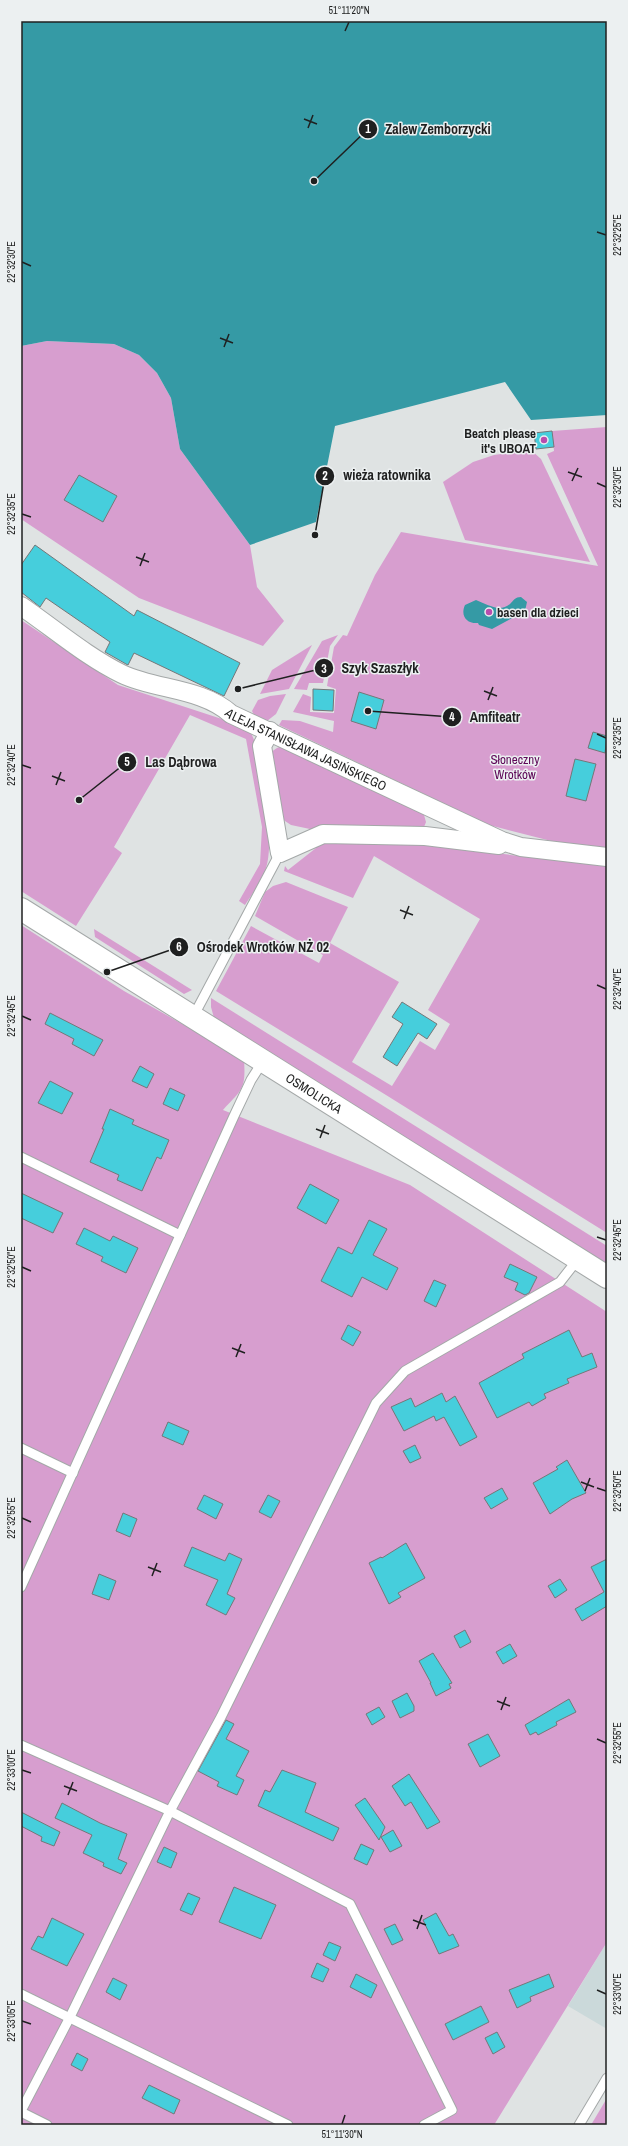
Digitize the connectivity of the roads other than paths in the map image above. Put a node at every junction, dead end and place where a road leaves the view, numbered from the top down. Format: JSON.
{"nodes":[{"id":1,"x":21,"y":606,"type":"edge"},
{"id":2,"x":270,"y":731,"type":"junction"},
{"id":3,"x":521,"y":847,"type":"junction"},
{"id":4,"x":280,"y":853,"type":"junction"},
{"id":5,"x":607,"y":857,"type":"edge"},
{"id":6,"x":21,"y":909,"type":"edge"},
{"id":7,"x":193,"y":1017,"type":"junction"},
{"id":8,"x":263,"y":1061,"type":"junction"},
{"id":9,"x":21,"y":1157,"type":"edge"},
{"id":10,"x":180,"y":1235,"type":"junction"},
{"id":11,"x":578,"y":1259,"type":"junction"},
{"id":12,"x":607,"y":1277,"type":"edge"},
{"id":13,"x":21,"y":1448,"type":"edge"},
{"id":14,"x":72,"y":1473,"type":"junction"},
{"id":15,"x":21,"y":1587,"type":"edge"},
{"id":16,"x":21,"y":1745,"type":"edge"},
{"id":17,"x":170,"y":1811,"type":"junction"},
{"id":18,"x":21,"y":1994,"type":"edge"},
{"id":19,"x":70,"y":2019,"type":"junction"},
{"id":20,"x":607,"y":2078,"type":"edge"},
{"id":21,"x":21,"y":2112,"type":"edge"},
{"id":22,"x":47,"y":2125,"type":"edge"},
{"id":23,"x":288,"y":2125,"type":"edge"},
{"id":24,"x":424,"y":2125,"type":"edge"},
{"id":25,"x":579,"y":2125,"type":"edge"}],
"edges":[{"from":1,"to":2,"type":"street","name":"ALEJA STANISŁAWA JASIŃSKIEGO"},
{"from":2,"to":3,"type":"street","name":"ALEJA STANISŁAWA JASIŃSKIEGO"},
{"from":2,"to":4,"type":"street"},
{"from":3,"to":4,"type":"street"},
{"from":3,"to":5,"type":"street","name":"ALEJA STANISŁAWA JASIŃSKIEGO"},
{"from":4,"to":7,"type":"lane"},
{"from":6,"to":7,"type":"street","name":"OSMOLICKA"},
{"from":7,"to":8,"type":"street","name":"OSMOLICKA"},
{"from":8,"to":10,"type":"lane"},
{"from":8,"to":11,"type":"street","name":"OSMOLICKA"},
{"from":9,"to":10,"type":"lane"},
{"from":10,"to":14,"type":"lane"},
{"from":11,"to":12,"type":"street","name":"OSMOLICKA"},
{"from":11,"to":17,"type":"lane"},
{"from":13,"to":14,"type":"lane"},
{"from":14,"to":15,"type":"lane"},
{"from":16,"to":17,"type":"lane"},
{"from":17,"to":19,"type":"lane"},
{"from":17,"to":24,"type":"lane"},
{"from":18,"to":19,"type":"lane"},
{"from":19,"to":21,"type":"lane"},
{"from":19,"to":23,"type":"lane"},
{"from":20,"to":25,"type":"lane"},
{"from":21,"to":22,"type":"lane"}]}
